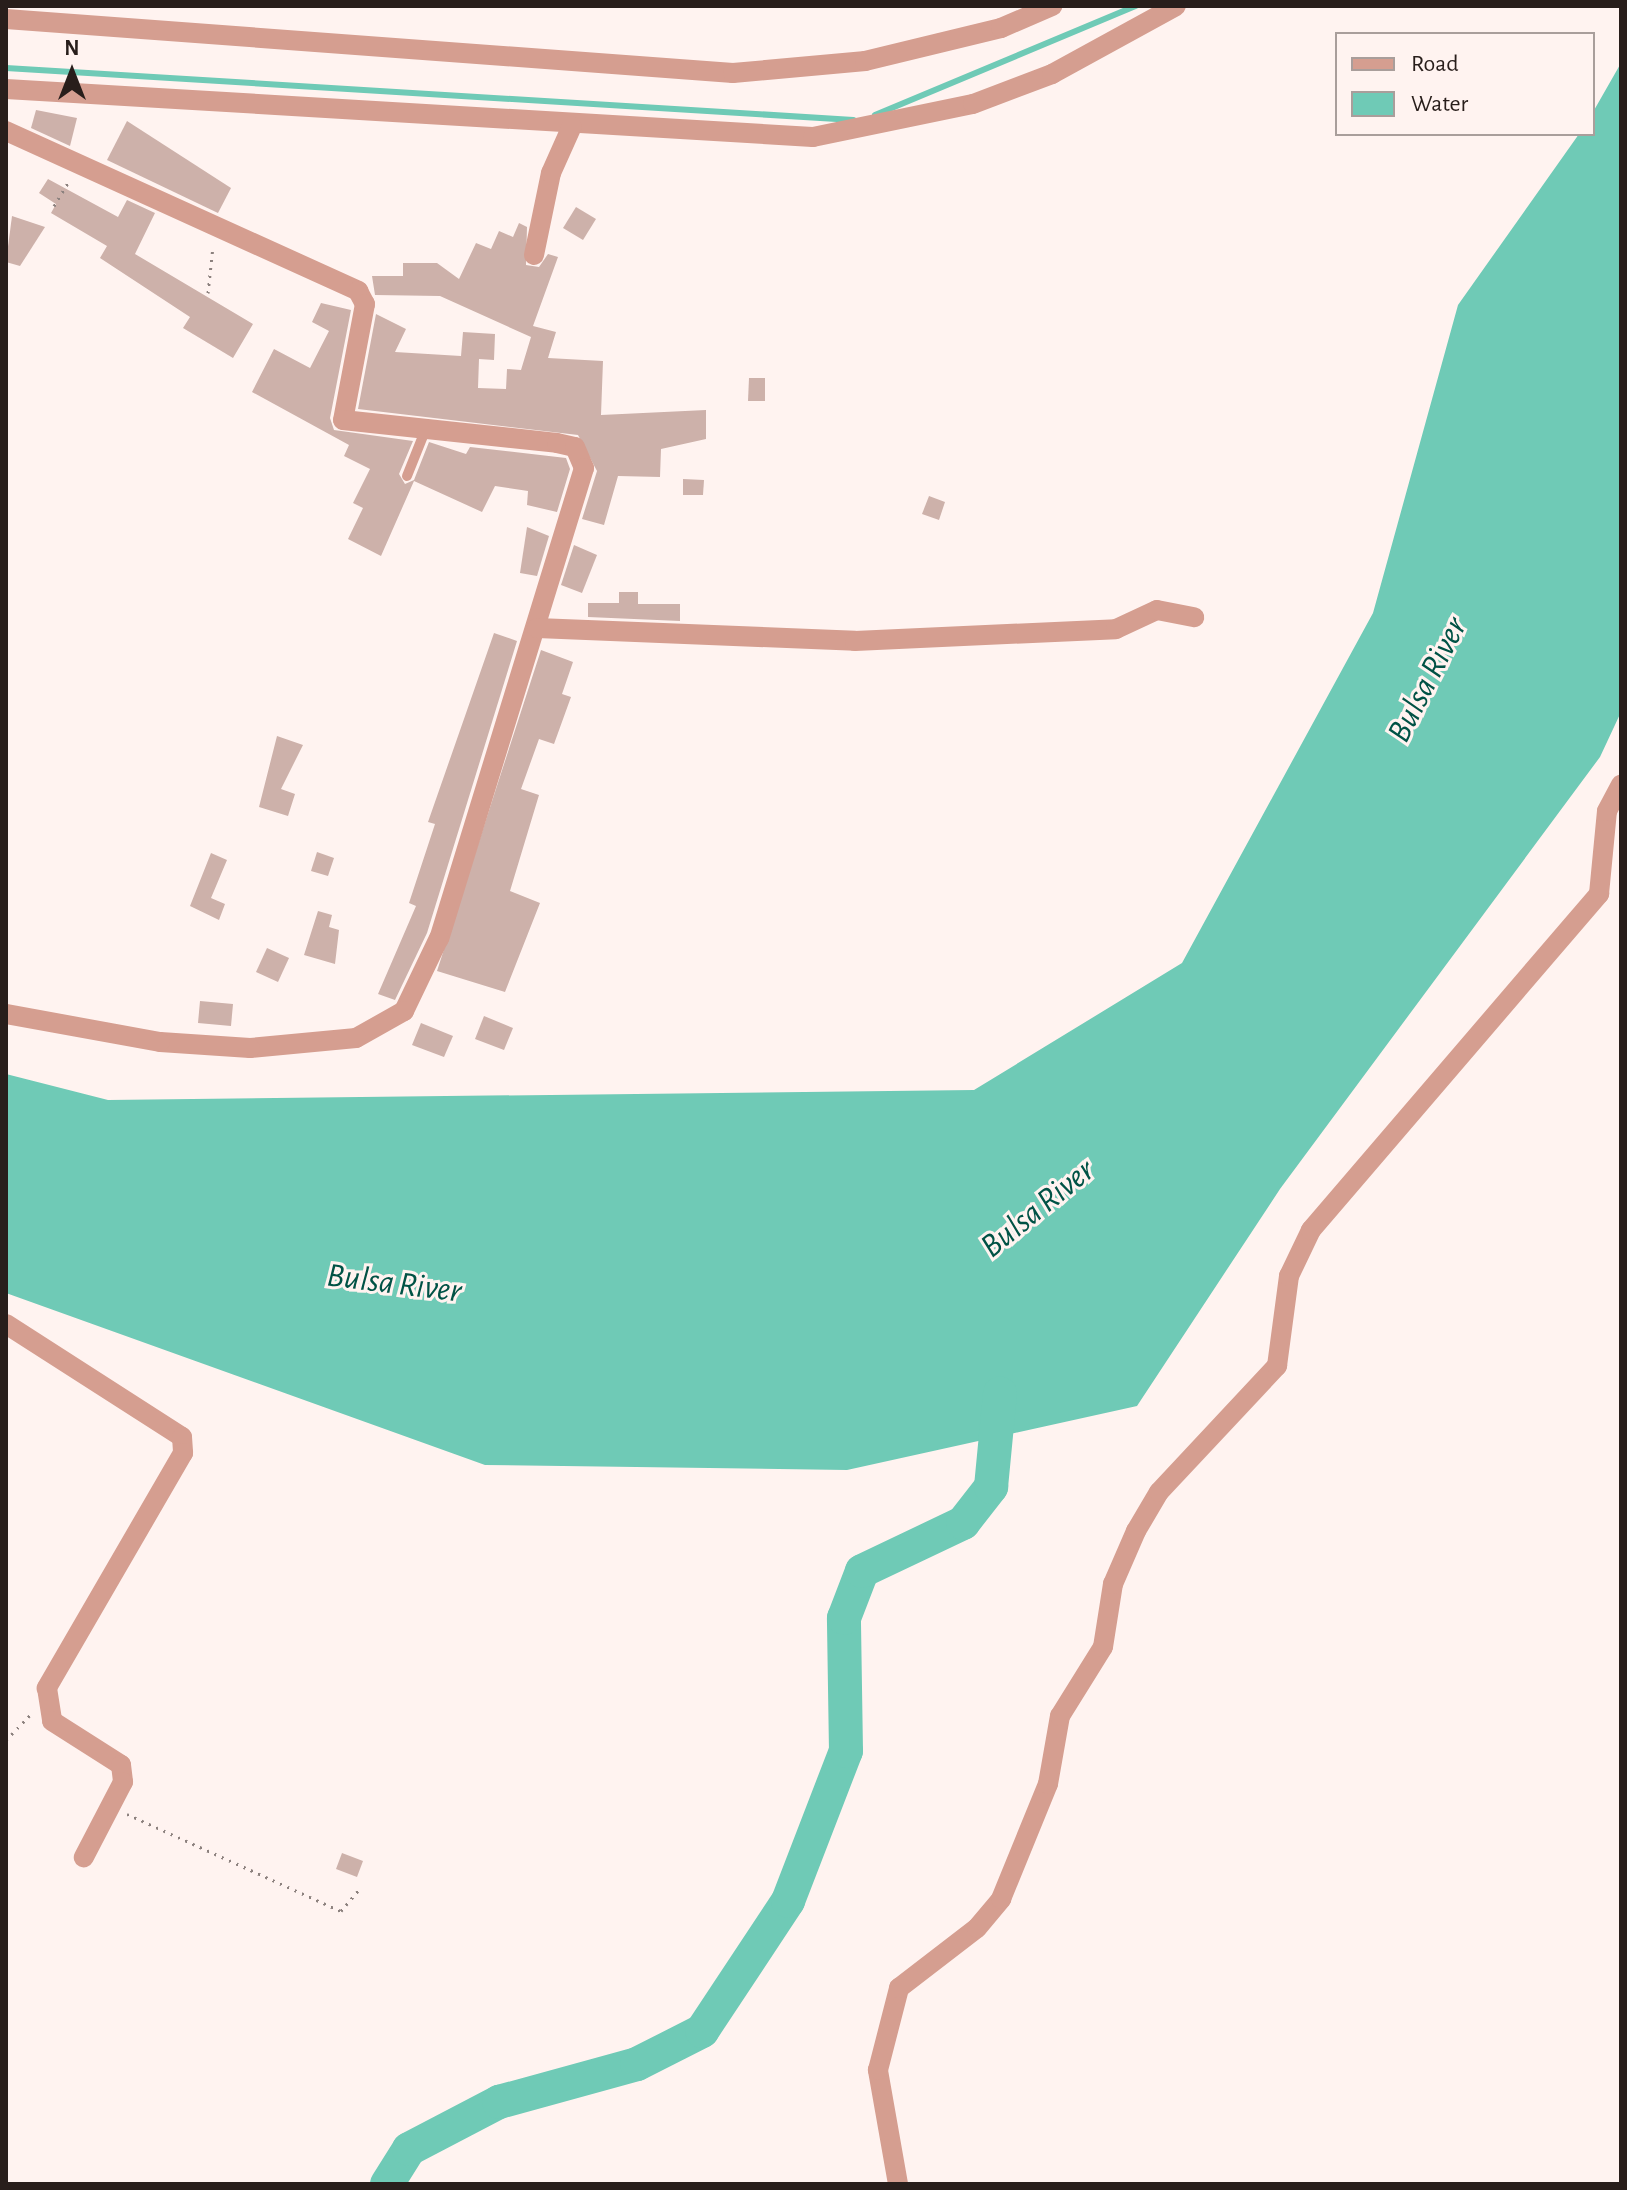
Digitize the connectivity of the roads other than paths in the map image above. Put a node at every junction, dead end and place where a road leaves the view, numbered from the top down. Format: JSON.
{"nodes":[{"id":1,"x":1052,"y":6,"type":"edge"},
{"id":2,"x":1176,"y":6,"type":"edge"},
{"id":3,"x":6,"y":19,"type":"edge"},
{"id":4,"x":6,"y":89,"type":"edge"},
{"id":5,"x":572,"y":126,"type":"junction"},
{"id":6,"x":6,"y":131,"type":"edge"},
{"id":7,"x":534,"y":255,"type":"dead end"},
{"id":8,"x":425,"y":431,"type":"junction"},
{"id":9,"x":407,"y":476,"type":"dead end"},
{"id":10,"x":1194,"y":617,"type":"dead end"},
{"id":11,"x":537,"y":628,"type":"junction"},
{"id":12,"x":1621,"y":785,"type":"edge"},
{"id":13,"x":6,"y":1014,"type":"edge"},
{"id":14,"x":6,"y":1324,"type":"edge"},
{"id":15,"x":84,"y":1857,"type":"dead end"},
{"id":16,"x":898,"y":2184,"type":"edge"}],
"edges":[{"from":1,"to":3,"type":"street"},
{"from":2,"to":5,"type":"street"},
{"from":4,"to":5,"type":"street"},
{"from":5,"to":7,"type":"street"},
{"from":6,"to":8,"type":"street"},
{"from":8,"to":9,"type":"lane"},
{"from":8,"to":11,"type":"street"},
{"from":10,"to":11,"type":"street"},
{"from":11,"to":13,"type":"street"},
{"from":12,"to":16,"type":"street"},
{"from":14,"to":15,"type":"street"}]}
